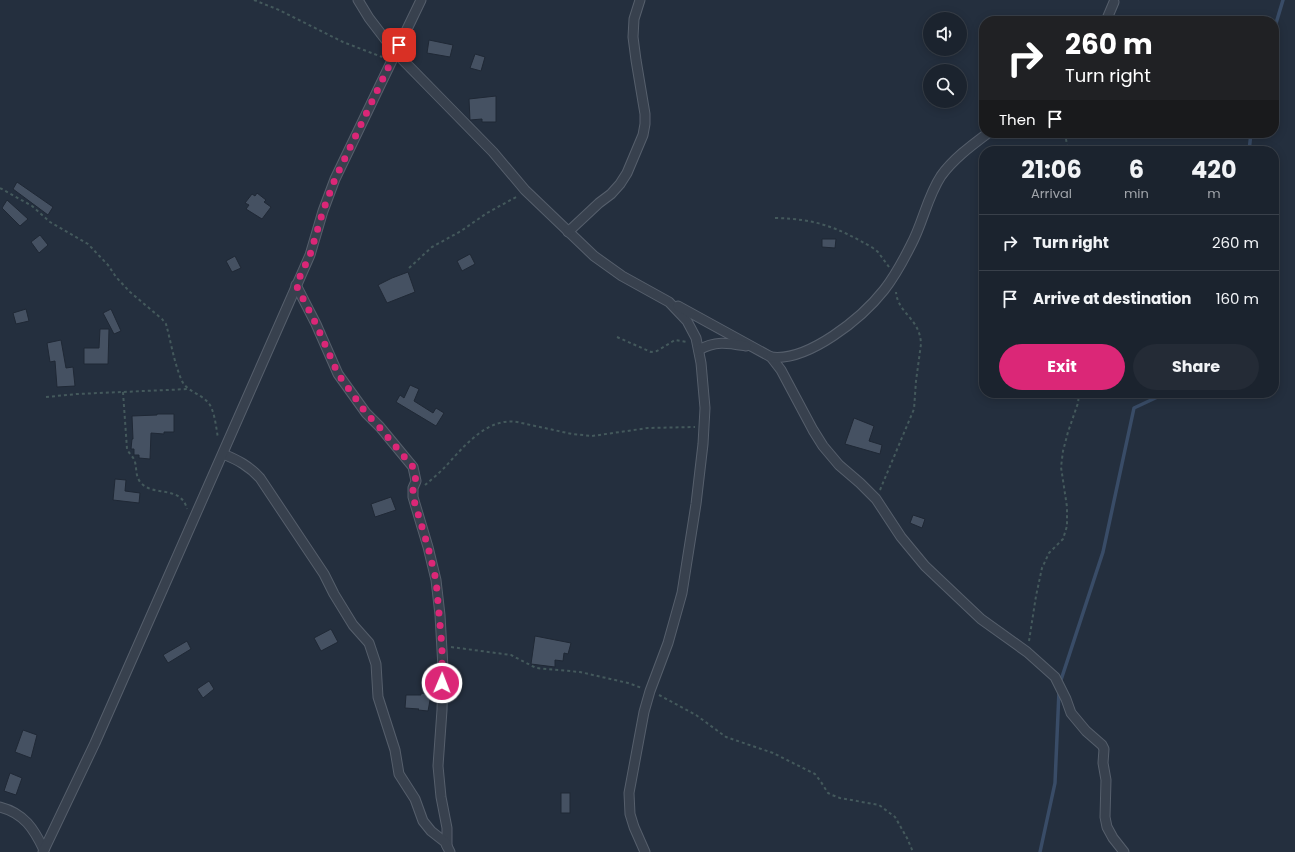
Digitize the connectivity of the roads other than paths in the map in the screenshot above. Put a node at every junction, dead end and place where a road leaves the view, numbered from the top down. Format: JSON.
{"nodes":[{"id":1,"x":358,"y":0,"type":"edge"},
{"id":2,"x":421,"y":0,"type":"edge"},
{"id":3,"x":640,"y":0,"type":"edge"},
{"id":4,"x":1114,"y":2,"type":"dead end"},
{"id":5,"x":1108,"y":16,"type":"edge"},
{"id":6,"x":393,"y":57,"type":"junction"},
{"id":7,"x":982,"y":138,"type":"edge"},
{"id":8,"x":568,"y":232,"type":"junction"},
{"id":9,"x":296,"y":285,"type":"junction"},
{"id":10,"x":669,"y":302,"type":"junction"},
{"id":11,"x":752,"y":347,"type":"junction"},
{"id":12,"x":699,"y":350,"type":"junction"},
{"id":13,"x":771,"y":357,"type":"junction"},
{"id":14,"x":223,"y":454,"type":"junction"},
{"id":15,"x":0,"y":807,"type":"edge"},
{"id":16,"x":449,"y":849,"type":"edge"},
{"id":17,"x":44,"y":851,"type":"edge"},
{"id":18,"x":645,"y":852,"type":"edge"},
{"id":19,"x":1124,"y":852,"type":"edge"}],
"edges":[{"from":1,"to":6,"type":"street"},
{"from":2,"to":6,"type":"street"},
{"from":3,"to":8,"type":"street"},
{"from":4,"to":5,"type":"street"},
{"from":6,"to":8,"type":"street"},
{"from":6,"to":9,"type":"street"},
{"from":7,"to":13,"type":"street"},
{"from":8,"to":10,"type":"street"},
{"from":9,"to":14,"type":"street"},
{"from":9,"to":16,"type":"street"},
{"from":10,"to":11,"type":"street"},
{"from":10,"to":12,"type":"street"},
{"from":11,"to":12,"type":"street"},
{"from":11,"to":13,"type":"street"},
{"from":12,"to":18,"type":"street"},
{"from":13,"to":19,"type":"street"},
{"from":14,"to":16,"type":"street"},
{"from":14,"to":17,"type":"street"},
{"from":15,"to":17,"type":"street"}]}
